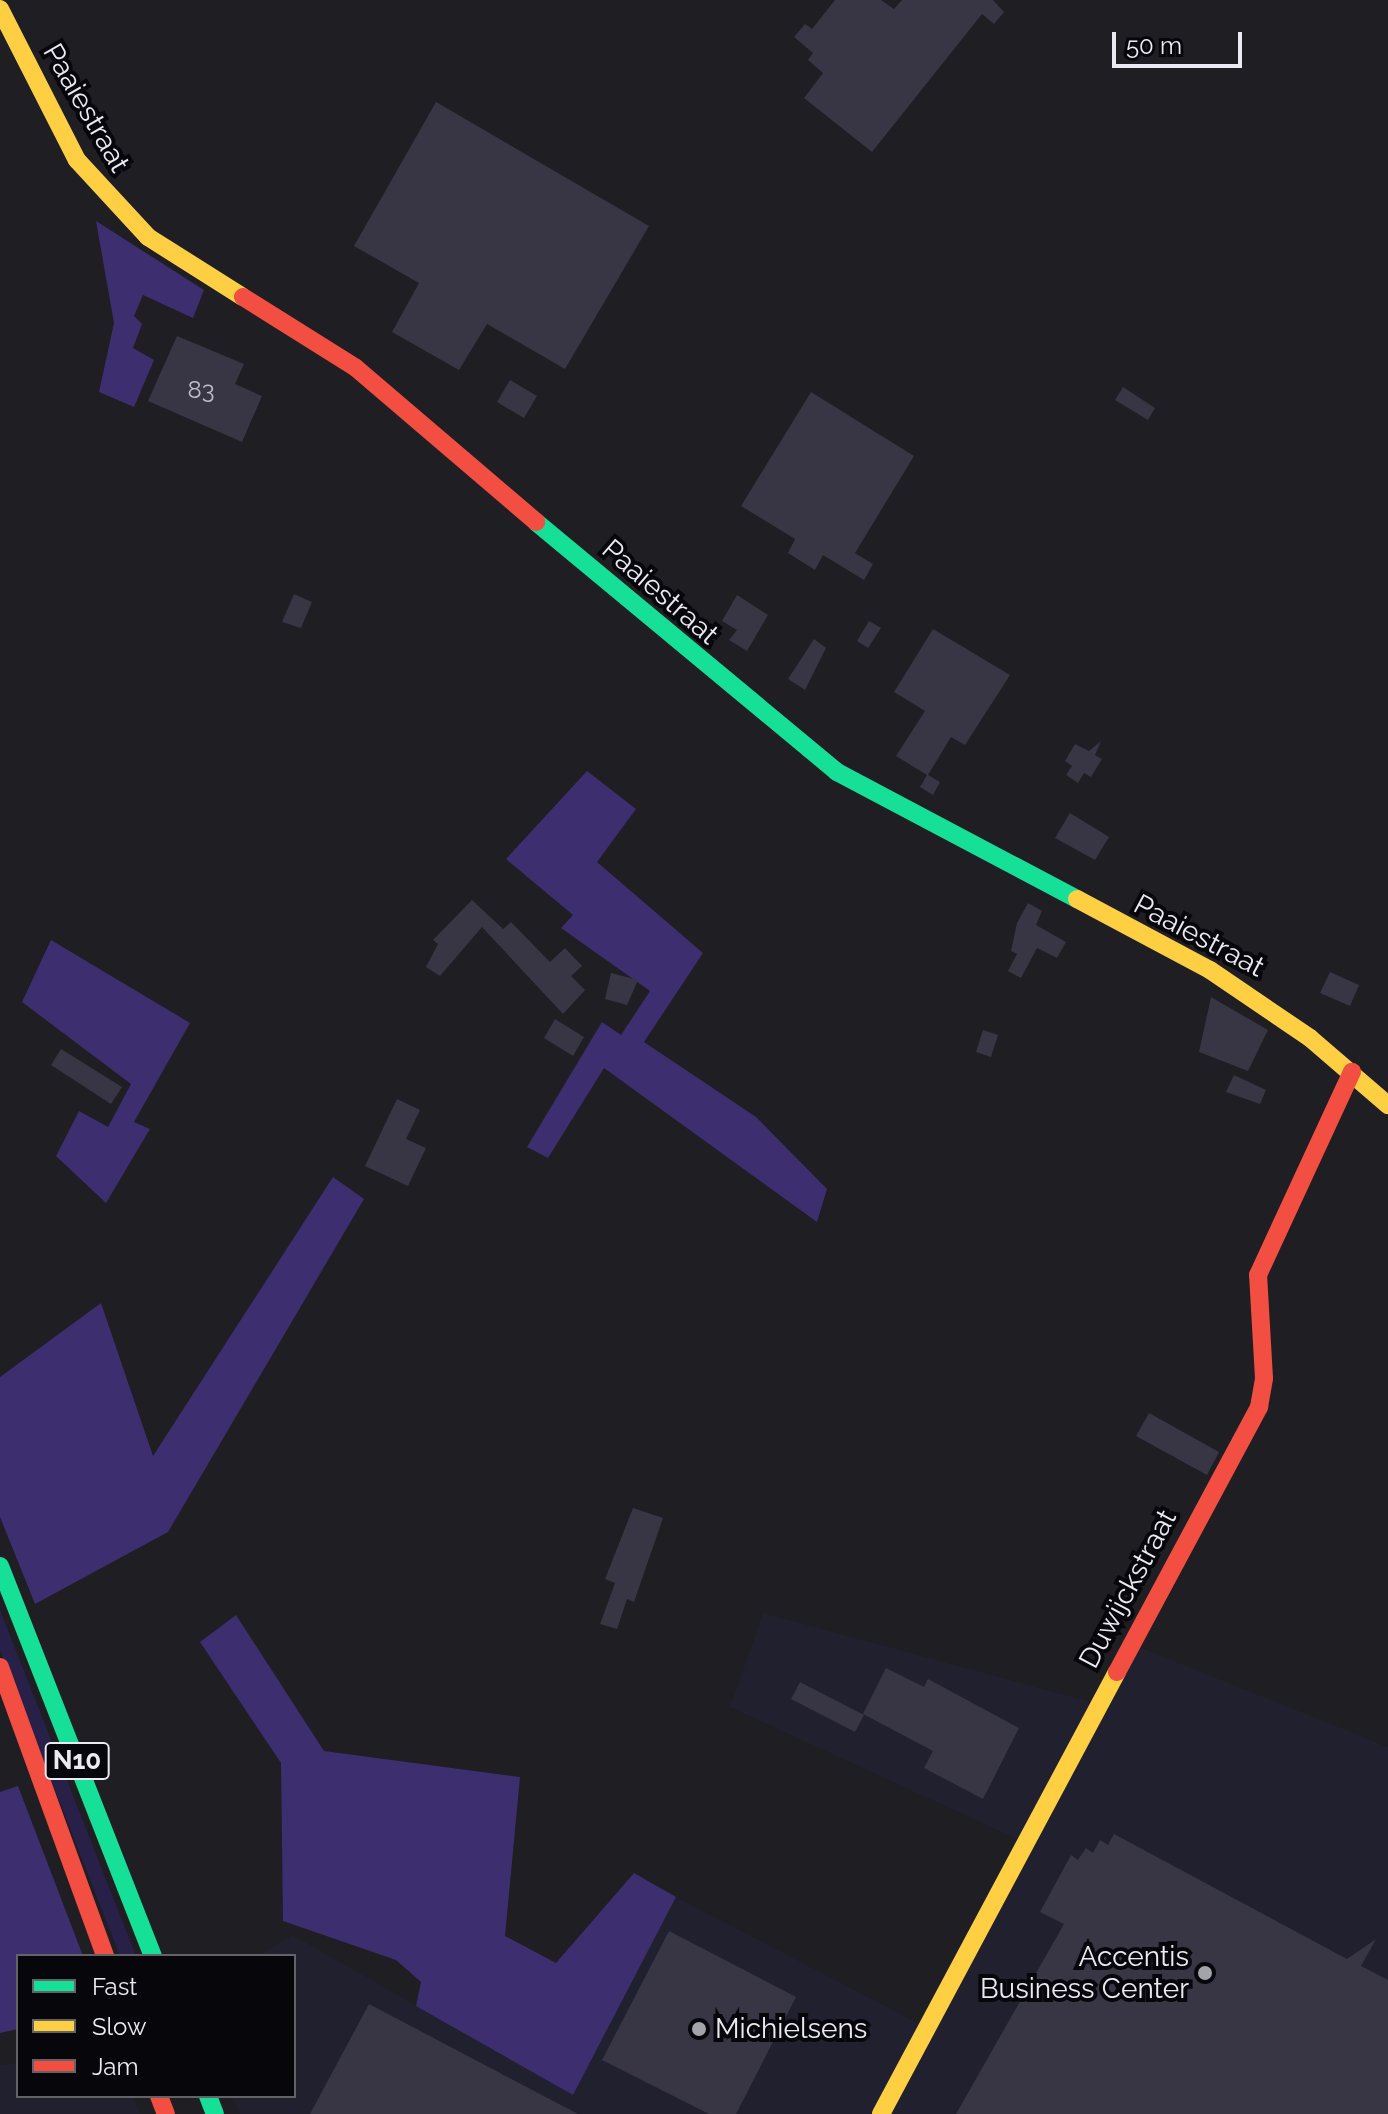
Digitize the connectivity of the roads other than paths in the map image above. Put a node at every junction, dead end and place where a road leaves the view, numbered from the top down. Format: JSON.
{"nodes":[{"id":1,"x":0,"y":9,"type":"edge"},
{"id":2,"x":1352,"y":1072,"type":"junction"},
{"id":3,"x":1388,"y":1105,"type":"edge"},
{"id":4,"x":0,"y":1566,"type":"edge"},
{"id":5,"x":0,"y":1667,"type":"edge"},
{"id":6,"x":104,"y":1954,"type":"edge"},
{"id":7,"x":152,"y":1954,"type":"edge"},
{"id":8,"x":881,"y":2114,"type":"edge"}],
"edges":[{"from":1,"to":2,"type":"street","name":"Paaiestraat"},
{"from":2,"to":3,"type":"street","name":"Paaiestraat"},
{"from":2,"to":8,"type":"street","name":"Duwijckstraat"},
{"from":4,"to":7,"type":"street","number":"N10"},
{"from":5,"to":6,"type":"street","number":"N10"}]}
